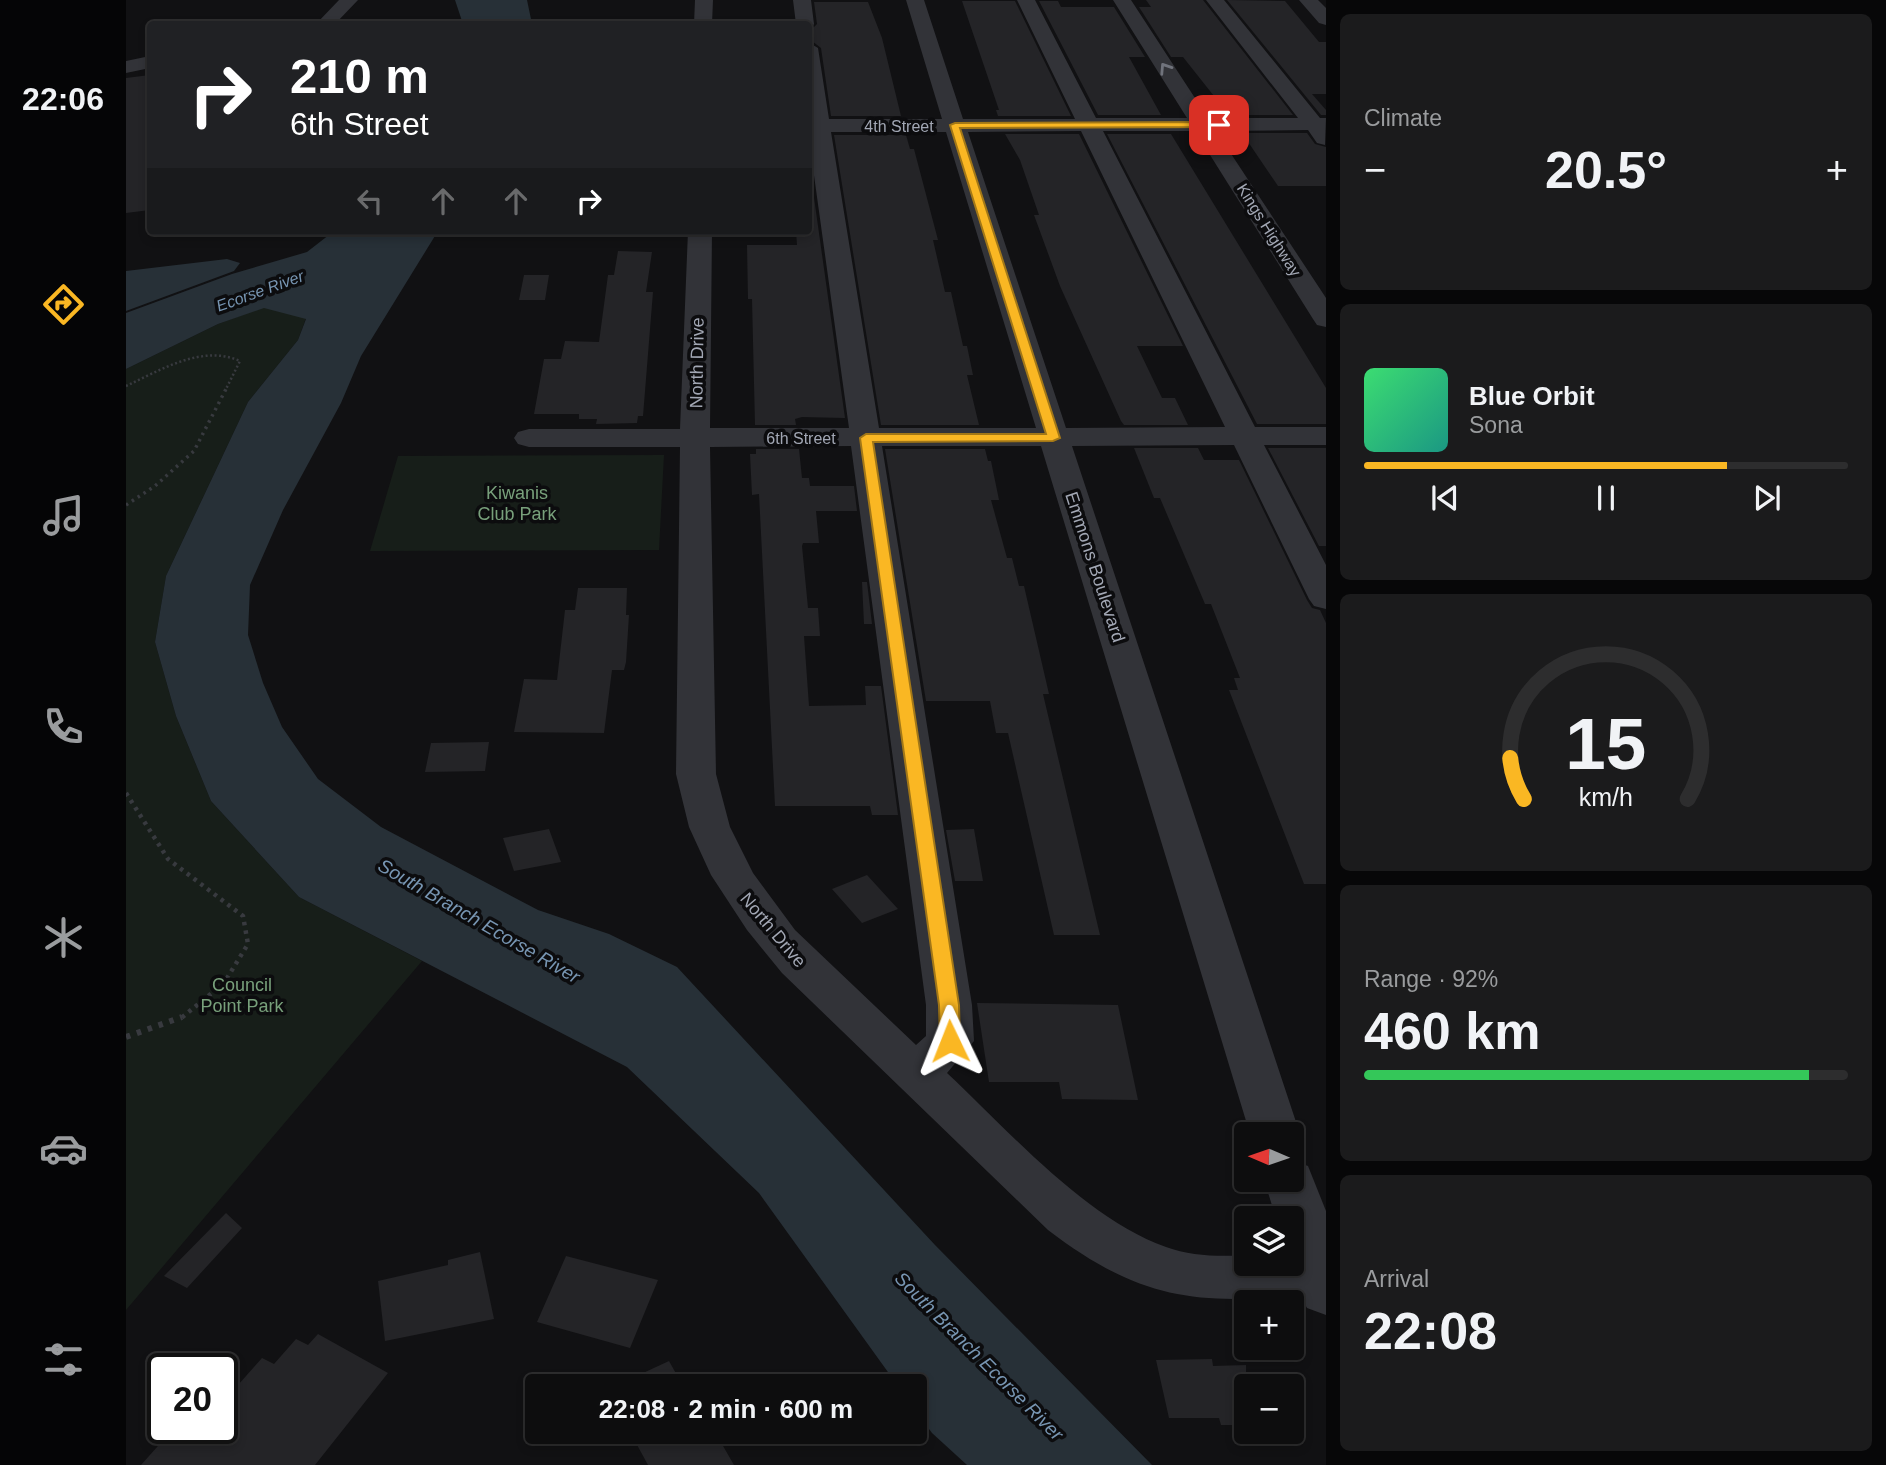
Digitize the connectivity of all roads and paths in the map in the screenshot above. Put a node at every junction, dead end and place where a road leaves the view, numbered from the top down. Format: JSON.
{"nodes":[{"id":1,"x":349,"y":0,"type":"edge"},
{"id":2,"x":704,"y":0,"type":"edge"},
{"id":3,"x":802,"y":0,"type":"edge"},
{"id":4,"x":915,"y":0,"type":"edge"},
{"id":5,"x":1026,"y":0,"type":"edge"},
{"id":6,"x":1122,"y":0,"type":"edge"},
{"id":7,"x":1215,"y":0,"type":"edge"},
{"id":8,"x":1308,"y":0,"type":"edge"},
{"id":9,"x":1326,"y":19,"type":"edge"},
{"id":10,"x":328,"y":21,"type":"edge"},
{"id":11,"x":704,"y":21,"type":"edge"},
{"id":12,"x":805,"y":21,"type":"edge"},
{"id":13,"x":147,"y":63,"type":"edge"},
{"id":14,"x":126,"y":67,"type":"edge"},
{"id":15,"x":812,"y":100,"type":"edge"},
{"id":16,"x":955,"y":125,"type":"junction"},
{"id":17,"x":1089,"y":125,"type":"junction"},
{"id":18,"x":1202,"y":125,"type":"junction"},
{"id":19,"x":814,"y":126,"type":"edge"},
{"id":20,"x":1322,"y":130,"type":"edge"},
{"id":21,"x":700,"y":235,"type":"edge"},
{"id":22,"x":1326,"y":319,"type":"edge"},
{"id":23,"x":126,"y":386,"type":"edge"},
{"id":24,"x":1245,"y":436,"type":"junction"},
{"id":25,"x":1326,"y":436,"type":"edge"},
{"id":26,"x":529,"y":438,"type":"dead end"},
{"id":27,"x":695,"y":438,"type":"junction"},
{"id":28,"x":866,"y":438,"type":"junction"},
{"id":29,"x":1053,"y":438,"type":"junction"},
{"id":30,"x":126,"y":505,"type":"edge"},
{"id":31,"x":1326,"y":599,"type":"edge"},
{"id":32,"x":126,"y":793,"type":"edge"},
{"id":33,"x":126,"y":1038,"type":"edge"},
{"id":34,"x":917,"y":1074,"type":"junction"},
{"id":35,"x":1271,"y":1122,"type":"edge"},
{"id":36,"x":1294,"y":1192,"type":"edge"},
{"id":37,"x":1324,"y":1278,"type":"edge"}],
"edges":[{"from":1,"to":10,"type":"street"},
{"from":2,"to":11,"type":"street"},
{"from":3,"to":12,"type":"street"},
{"from":4,"to":16,"type":"street","name":"Emmons Boulevard"},
{"from":5,"to":17,"type":"street"},
{"from":18,"to":6,"type":"street","name":"Kings Highway","one_way":true},
{"from":7,"to":20,"type":"street"},
{"from":8,"to":9,"type":"street"},
{"from":13,"to":14,"type":"street"},
{"from":15,"to":19,"type":"street"},
{"from":16,"to":17,"type":"street","name":"4th Street"},
{"from":16,"to":19,"type":"street","name":"4th Street"},
{"from":16,"to":29,"type":"street","name":"Emmons Boulevard"},
{"from":17,"to":18,"type":"street","name":"4th Street"},
{"from":17,"to":24,"type":"street"},
{"from":18,"to":20,"type":"street","name":"4th Street"},
{"from":18,"to":22,"type":"street","name":"Kings Highway"},
{"from":19,"to":28,"type":"street"},
{"from":21,"to":27,"type":"street","name":"North Drive"},
{"from":23,"to":30,"type":"path"},
{"from":24,"to":25,"type":"street","name":"6th Street"},
{"from":24,"to":29,"type":"street","name":"6th Street"},
{"from":24,"to":31,"type":"street"},
{"from":26,"to":27,"type":"street","name":"6th Street"},
{"from":27,"to":28,"type":"street","name":"6th Street"},
{"from":27,"to":34,"type":"street","name":"North Drive"},
{"from":28,"to":29,"type":"street","name":"6th Street"},
{"from":28,"to":34,"type":"street"},
{"from":29,"to":35,"type":"street","name":"Emmons Boulevard"},
{"from":32,"to":33,"type":"path"},
{"from":34,"to":37,"type":"street","name":"North Drive"},
{"from":36,"to":37,"type":"street"}]}
